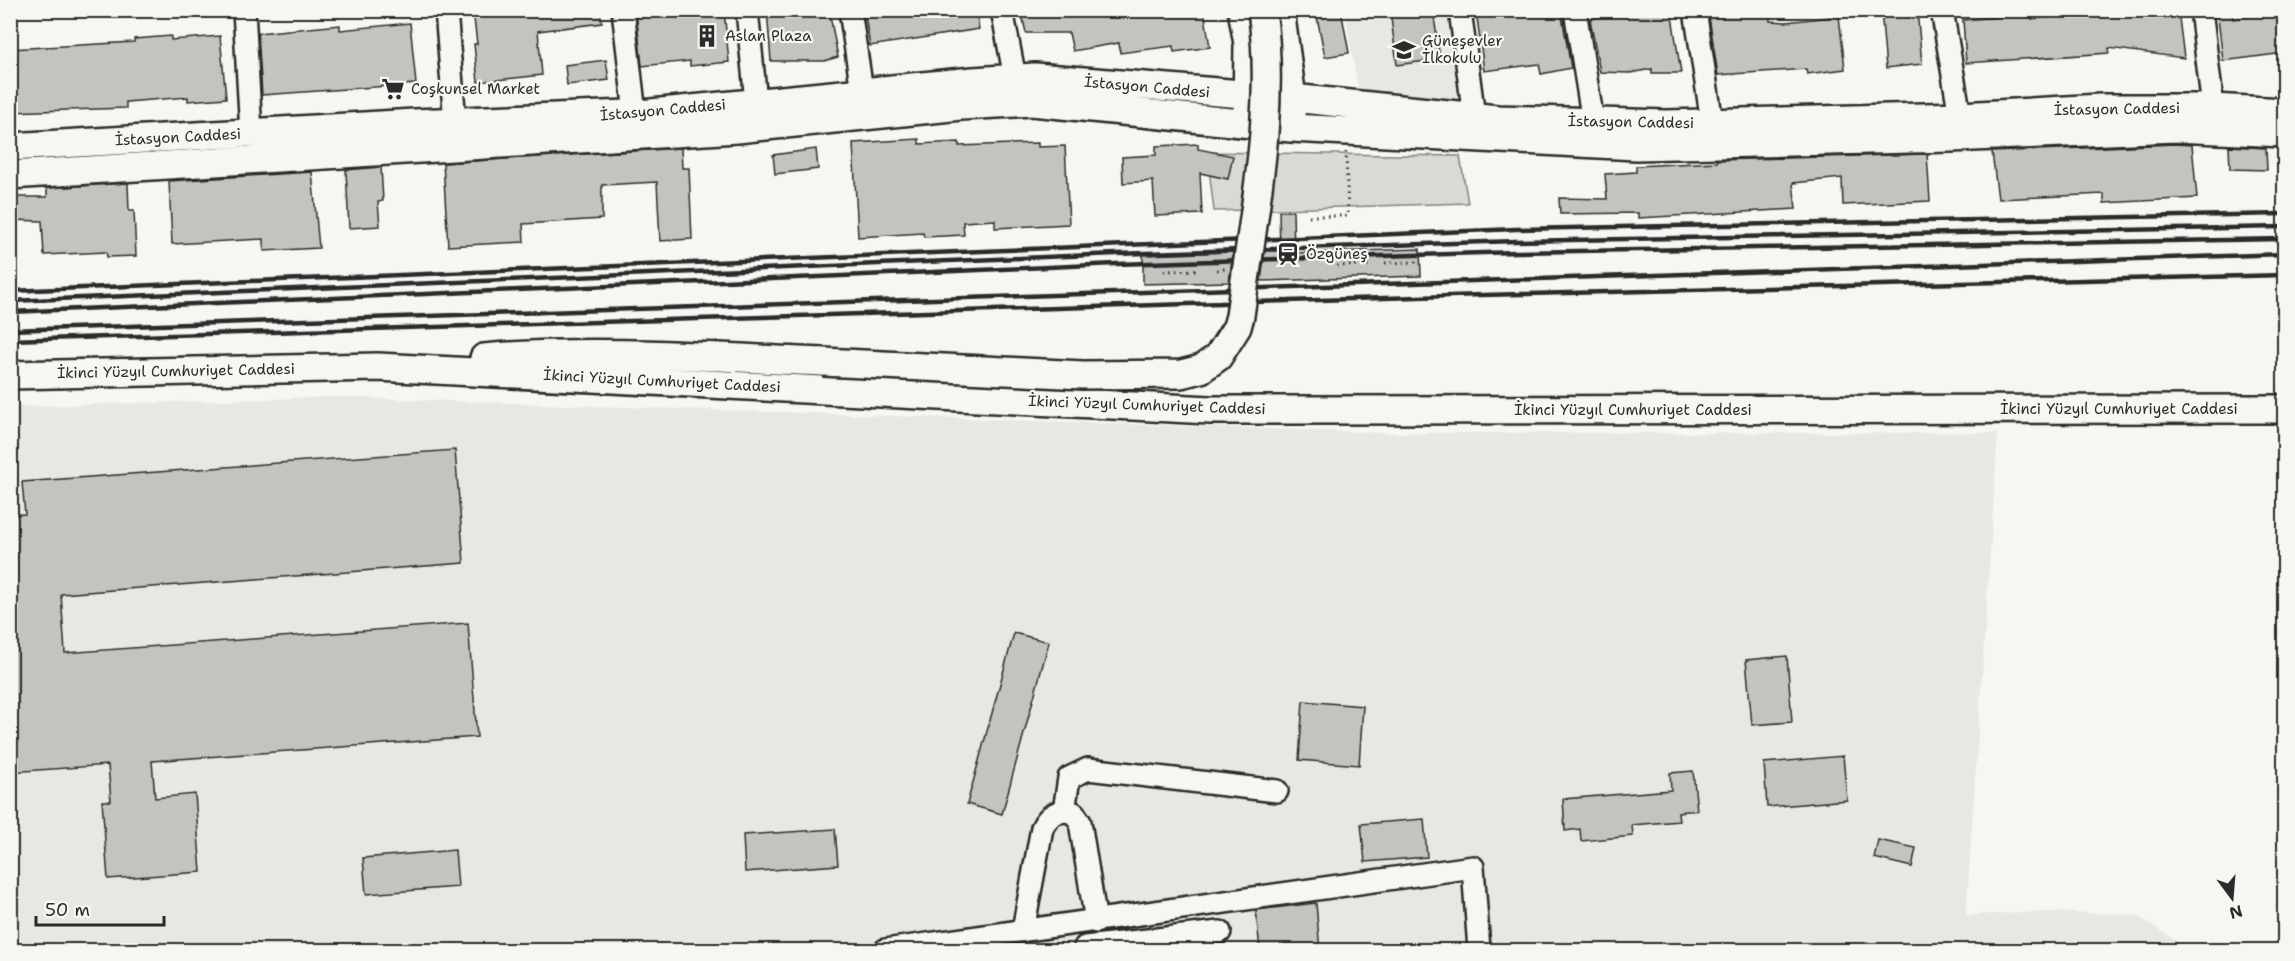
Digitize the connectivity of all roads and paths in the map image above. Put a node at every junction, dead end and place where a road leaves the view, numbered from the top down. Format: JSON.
{"nodes":[{"id":1,"x":244,"y":10,"type":"edge"},
{"id":2,"x":446,"y":10,"type":"edge"},
{"id":3,"x":623,"y":10,"type":"edge"},
{"id":4,"x":747,"y":10,"type":"edge"},
{"id":5,"x":850,"y":10,"type":"edge"},
{"id":6,"x":1002,"y":10,"type":"edge"},
{"id":7,"x":1242,"y":10,"type":"edge"},
{"id":8,"x":1262,"y":10,"type":"edge"},
{"id":9,"x":1280,"y":10,"type":"edge"},
{"id":10,"x":1460,"y":10,"type":"edge"},
{"id":11,"x":1575,"y":10,"type":"edge"},
{"id":12,"x":1695,"y":10,"type":"edge"},
{"id":13,"x":1942,"y":10,"type":"edge"},
{"id":14,"x":2201,"y":10,"type":"edge"},
{"id":15,"x":1015,"y":78,"type":"junction"},
{"id":16,"x":862,"y":92,"type":"junction"},
{"id":17,"x":1249,"y":95,"type":"junction"},
{"id":18,"x":1292,"y":98,"type":"junction"},
{"id":19,"x":756,"y":102,"type":"junction"},
{"id":20,"x":2213,"y":108,"type":"junction"},
{"id":21,"x":2284,"y":112,"type":"edge"},
{"id":22,"x":635,"y":114,"type":"junction"},
{"id":23,"x":1960,"y":116,"type":"junction"},
{"id":24,"x":1474,"y":117,"type":"junction"},
{"id":25,"x":455,"y":122,"type":"junction"},
{"id":26,"x":1593,"y":122,"type":"junction"},
{"id":27,"x":1712,"y":122,"type":"junction"},
{"id":28,"x":1247,"y":124,"type":"junction"},
{"id":29,"x":1291,"y":128,"type":"junction"},
{"id":30,"x":1346,"y":130,"type":"junction"},
{"id":31,"x":252,"y":133,"type":"junction"},
{"id":32,"x":2284,"y":133,"type":"edge"},
{"id":33,"x":10,"y":147,"type":"edge"},
{"id":34,"x":10,"y":175,"type":"edge"},
{"id":35,"x":1309,"y":216,"type":"dead end"},
{"id":36,"x":1420,"y":261,"type":"dead end"},
{"id":37,"x":1386,"y":263,"type":"dead end"},
{"id":38,"x":1371,"y":264,"type":"dead end"},
{"id":39,"x":1337,"y":266,"type":"dead end"},
{"id":40,"x":1198,"y":270,"type":"dead end"},
{"id":41,"x":1164,"y":272,"type":"dead end"},
{"id":42,"x":378,"y":367,"type":"junction"},
{"id":43,"x":10,"y":375,"type":"edge"},
{"id":44,"x":2284,"y":409,"type":"edge"},
{"id":45,"x":1277,"y":791,"type":"dead end"},
{"id":46,"x":1064,"y":811,"type":"junction"},
{"id":47,"x":1216,"y":904,"type":"junction"},
{"id":48,"x":1089,"y":922,"type":"junction"},
{"id":49,"x":1023,"y":930,"type":"junction"},
{"id":50,"x":1221,"y":941,"type":"edge"},
{"id":51,"x":1085,"y":949,"type":"edge"},
{"id":52,"x":885,"y":951,"type":"edge"},
{"id":53,"x":1479,"y":951,"type":"edge"}],
"edges":[{"from":1,"to":31,"type":"street"},
{"from":2,"to":25,"type":"street"},
{"from":3,"to":22,"type":"street"},
{"from":4,"to":19,"type":"street"},
{"from":5,"to":16,"type":"street"},
{"from":6,"to":15,"type":"street"},
{"from":7,"to":17,"type":"main road"},
{"from":8,"to":42,"type":"main road","bridge":true},
{"from":9,"to":18,"type":"main road"},
{"from":10,"to":24,"type":"street"},
{"from":11,"to":26,"type":"street"},
{"from":12,"to":27,"type":"street"},
{"from":13,"to":23,"type":"street"},
{"from":14,"to":20,"type":"street"},
{"from":15,"to":16,"type":"main road","name":"İstasyon Caddesi"},
{"from":15,"to":17,"type":"main road","name":"İstasyon Caddesi"},
{"from":16,"to":19,"type":"main road","name":"İstasyon Caddesi"},
{"from":17,"to":18,"type":"main road","name":"İstasyon Caddesi"},
{"from":17,"to":28,"type":"main road"},
{"from":18,"to":24,"type":"main road","name":"İstasyon Caddesi"},
{"from":18,"to":29,"type":"main road"},
{"from":19,"to":22,"type":"main road","name":"İstasyon Caddesi"},
{"from":20,"to":21,"type":"main road","name":"İstasyon Caddesi"},
{"from":20,"to":23,"type":"main road","name":"İstasyon Caddesi"},
{"from":22,"to":25,"type":"main road","name":"İstasyon Caddesi"},
{"from":23,"to":27,"type":"main road","name":"İstasyon Caddesi"},
{"from":24,"to":26,"type":"main road","name":"İstasyon Caddesi"},
{"from":25,"to":31,"type":"main road","name":"İstasyon Caddesi"},
{"from":26,"to":27,"type":"main road","name":"İstasyon Caddesi"},
{"from":28,"to":29,"type":"main road","name":"İstasyon Caddesi"},
{"from":28,"to":34,"type":"main road","name":"İstasyon Caddesi"},
{"from":29,"to":30,"type":"main road","name":"İstasyon Caddesi"},
{"from":30,"to":32,"type":"main road","name":"İstasyon Caddesi"},
{"from":30,"to":35,"type":"path"},
{"from":31,"to":33,"type":"main road","name":"İstasyon Caddesi"},
{"from":36,"to":37,"type":"path"},
{"from":38,"to":39,"type":"path"},
{"from":40,"to":41,"type":"path"},
{"from":42,"to":43,"type":"main road","name":"İkinci Yüzyıl Cumhuriyet Caddesi"},
{"from":42,"to":44,"type":"main road","name":"İkinci Yüzyıl Cumhuriyet Caddesi"},
{"from":45,"to":46,"type":"street"},
{"from":46,"to":48,"type":"street"},
{"from":46,"to":49,"type":"street"},
{"from":47,"to":48,"type":"street"},
{"from":47,"to":50,"type":"street"},
{"from":47,"to":53,"type":"street"},
{"from":48,"to":49,"type":"street"},
{"from":48,"to":51,"type":"street"},
{"from":49,"to":52,"type":"street"},
{"from":50,"to":51,"type":"street"}]}
